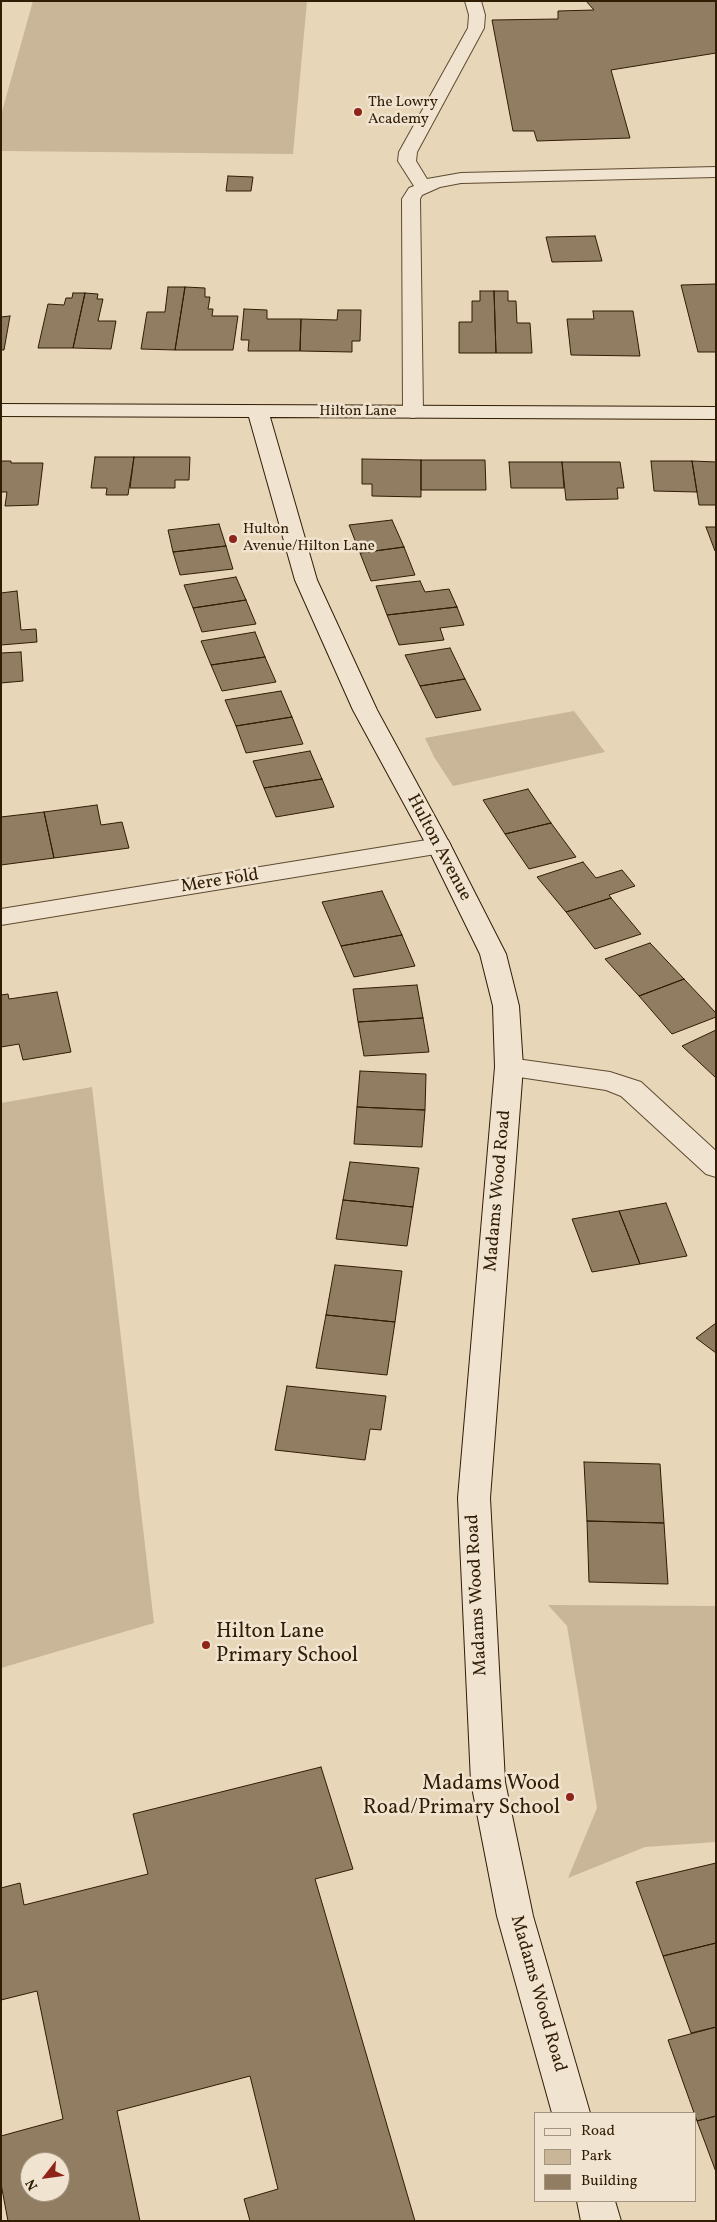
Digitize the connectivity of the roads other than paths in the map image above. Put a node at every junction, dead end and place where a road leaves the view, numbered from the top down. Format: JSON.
{"nodes":[{"id":1,"x":473,"y":1,"type":"edge"},
{"id":2,"x":716,"y":172,"type":"edge"},
{"id":3,"x":423,"y":186,"type":"junction"},
{"id":4,"x":1,"y":410,"type":"edge"},
{"id":5,"x":258,"y":412,"type":"junction"},
{"id":6,"x":413,"y":412,"type":"junction"},
{"id":7,"x":716,"y":413,"type":"edge"},
{"id":8,"x":439,"y":846,"type":"junction"},
{"id":9,"x":1,"y":917,"type":"edge"},
{"id":10,"x":509,"y":1067,"type":"junction"},
{"id":11,"x":716,"y":1167,"type":"edge"},
{"id":12,"x":571,"y":2112,"type":"edge"},
{"id":13,"x":596,"y":2202,"type":"edge"},
{"id":14,"x":601,"y":2221,"type":"edge"}],
"edges":[{"from":1,"to":3,"type":"street"},
{"from":2,"to":3,"type":"street"},
{"from":3,"to":6,"type":"street"},
{"from":4,"to":5,"type":"street","name":"Hilton Lane"},
{"from":5,"to":6,"type":"street","name":"Hilton Lane"},
{"from":5,"to":8,"type":"street","name":"Hulton Avenue"},
{"from":6,"to":7,"type":"street","name":"Hilton Lane"},
{"from":8,"to":9,"type":"street","name":"Mere Fold"},
{"from":8,"to":10,"type":"street","name":"Hulton Avenue"},
{"from":10,"to":11,"type":"street"},
{"from":10,"to":12,"type":"street","name":"Madams Wood Road"},
{"from":13,"to":14,"type":"street"}]}
